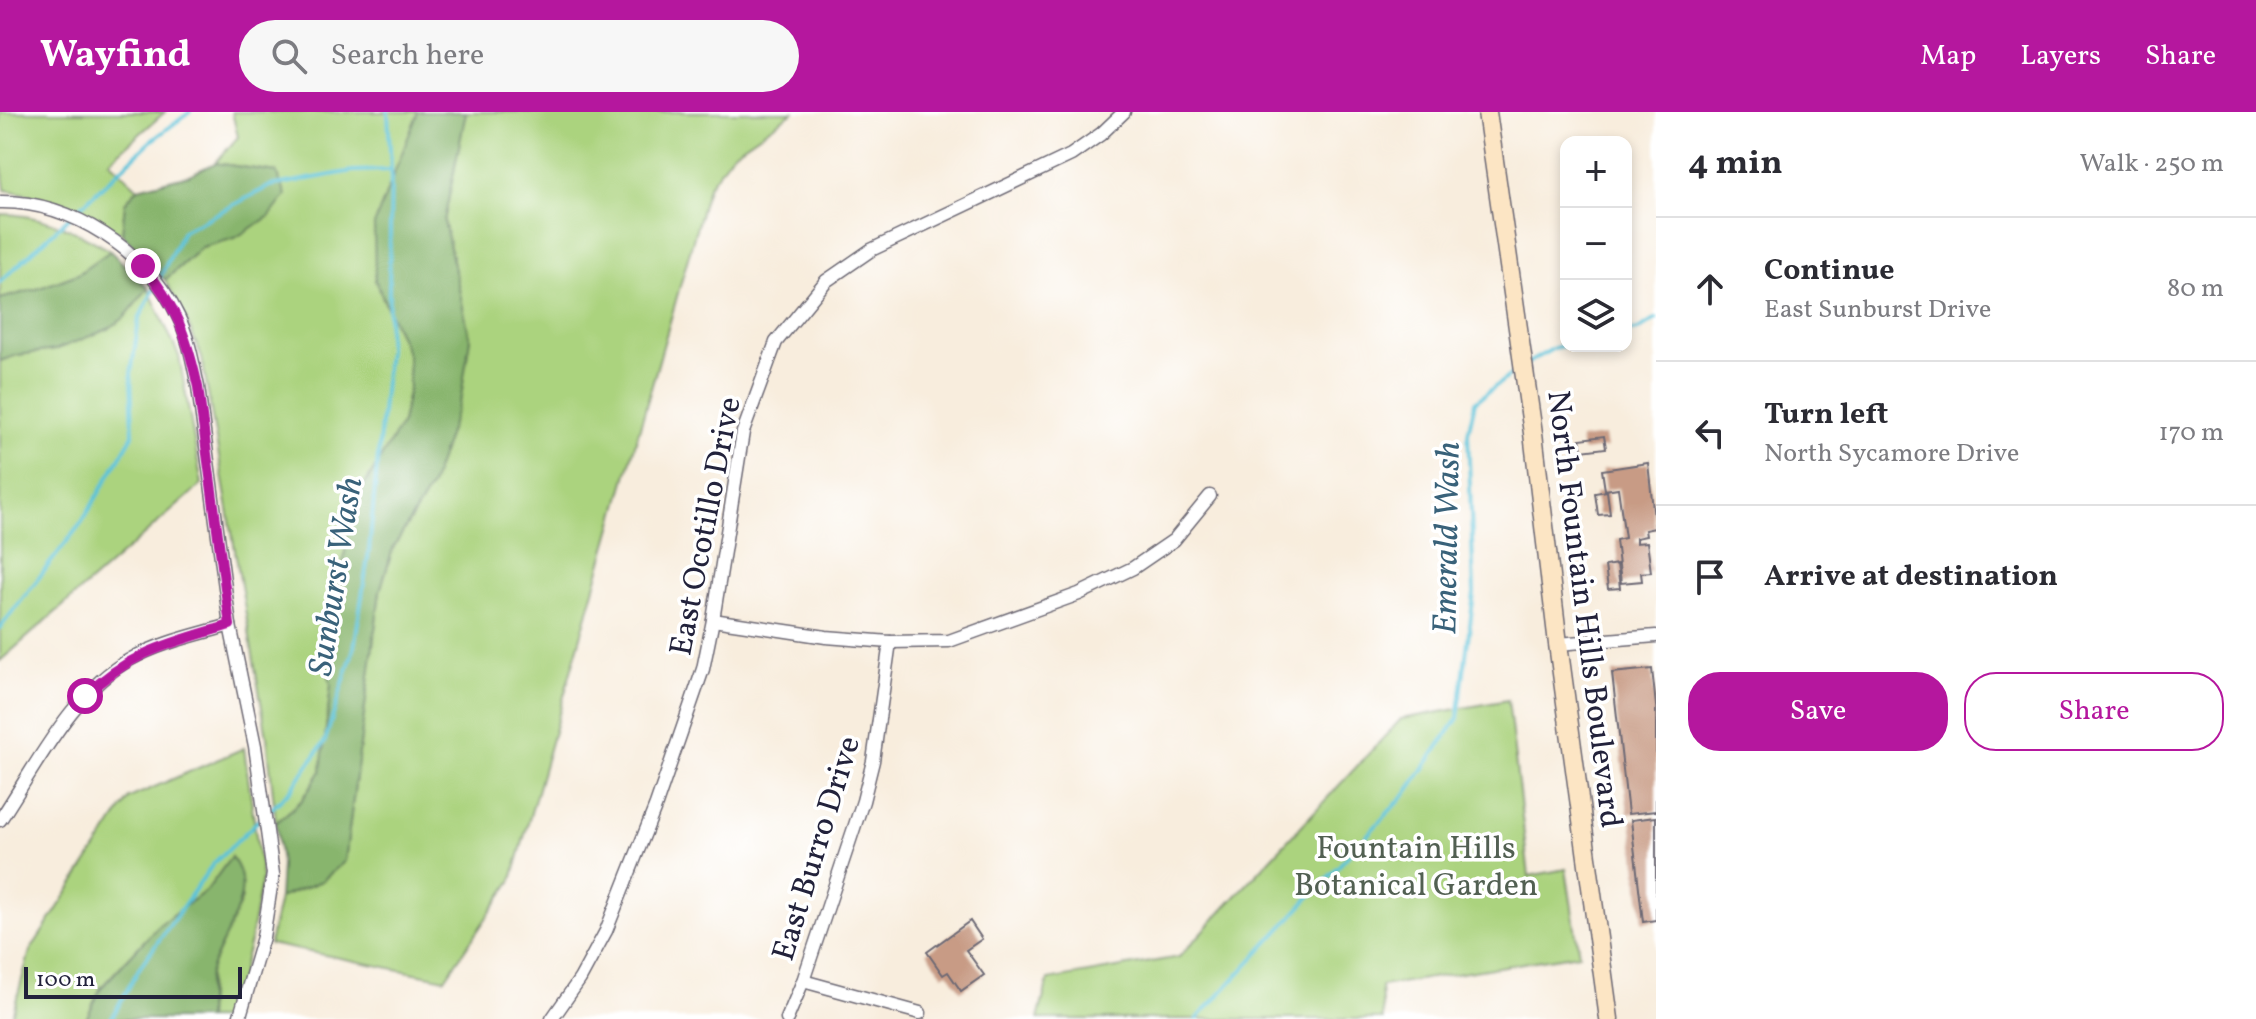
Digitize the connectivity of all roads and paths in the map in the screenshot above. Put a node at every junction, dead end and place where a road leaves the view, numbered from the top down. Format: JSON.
{"nodes":[{"id":1,"x":1124,"y":112,"type":"edge"},
{"id":2,"x":1487,"y":112,"type":"edge"},
{"id":3,"x":0,"y":202,"type":"edge"},
{"id":4,"x":1210,"y":496,"type":"dead end"},
{"id":5,"x":713,"y":620,"type":"junction"},
{"id":6,"x":230,"y":625,"type":"junction"},
{"id":7,"x":1656,"y":636,"type":"edge"},
{"id":8,"x":890,"y":642,"type":"junction"},
{"id":9,"x":1558,"y":644,"type":"junction"},
{"id":10,"x":0,"y":820,"type":"edge"},
{"id":11,"x":803,"y":981,"type":"junction"},
{"id":12,"x":920,"y":1013,"type":"dead end"},
{"id":13,"x":239,"y":1019,"type":"edge"},
{"id":14,"x":552,"y":1019,"type":"edge"},
{"id":15,"x":787,"y":1019,"type":"edge"},
{"id":16,"x":1609,"y":1019,"type":"edge"}],
"edges":[{"from":1,"to":5,"type":"street","name":"East Ocotillo Drive"},
{"from":2,"to":9,"type":"main road","name":"North Fountain Hills Boulevard"},
{"from":3,"to":6,"type":"street"},
{"from":4,"to":8,"type":"street"},
{"from":5,"to":8,"type":"street"},
{"from":5,"to":14,"type":"street","name":"East Ocotillo Drive"},
{"from":6,"to":10,"type":"street"},
{"from":6,"to":13,"type":"street"},
{"from":7,"to":9,"type":"street"},
{"from":8,"to":11,"type":"street","name":"East Burro Drive"},
{"from":9,"to":16,"type":"main road","name":"North Fountain Hills Boulevard"},
{"from":11,"to":12,"type":"street"},
{"from":11,"to":15,"type":"street","name":"East Burro Drive"}]}
